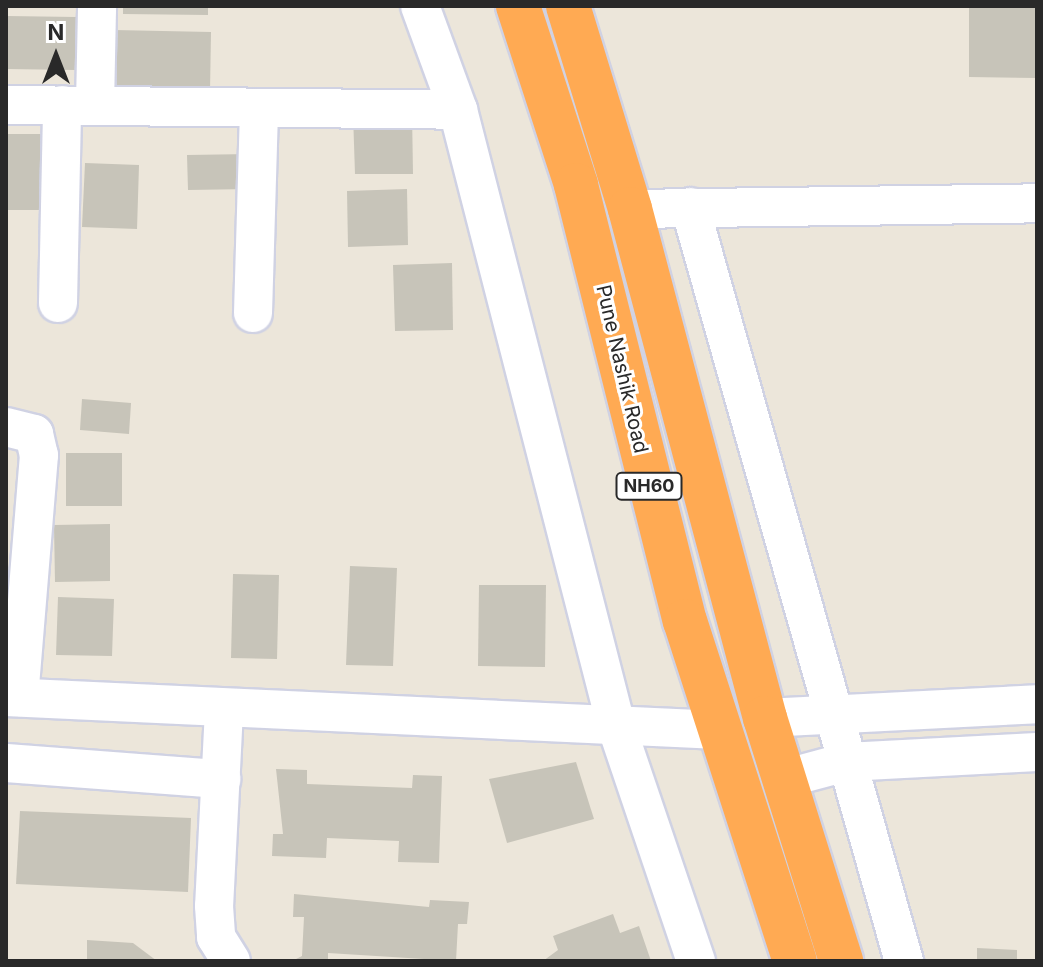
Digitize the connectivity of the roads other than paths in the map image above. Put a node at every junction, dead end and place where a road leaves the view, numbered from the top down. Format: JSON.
{"nodes":[{"id":1,"x":97,"y":6,"type":"edge"},
{"id":2,"x":420,"y":6,"type":"edge"},
{"id":3,"x":518,"y":6,"type":"edge"},
{"id":4,"x":568,"y":6,"type":"edge"},
{"id":5,"x":6,"y":105,"type":"edge"},
{"id":6,"x":78,"y":105,"type":"junction"},
{"id":7,"x":259,"y":108,"type":"junction"},
{"id":8,"x":458,"y":110,"type":"junction"},
{"id":9,"x":1037,"y":203,"type":"edge"},
{"id":10,"x":690,"y":207,"type":"junction"},
{"id":11,"x":630,"y":209,"type":"junction"},
{"id":12,"x":58,"y":303,"type":"dead end"},
{"id":13,"x":253,"y":313,"type":"dead end"},
{"id":14,"x":6,"y":427,"type":"edge"},
{"id":15,"x":13,"y":697,"type":"edge"},
{"id":16,"x":1037,"y":704,"type":"edge"},
{"id":17,"x":224,"y":710,"type":"junction"},
{"id":18,"x":832,"y":712,"type":"junction"},
{"id":19,"x":765,"y":718,"type":"junction"},
{"id":20,"x":616,"y":725,"type":"junction"},
{"id":21,"x":719,"y":730,"type":"junction"},
{"id":22,"x":1037,"y":752,"type":"edge"},
{"id":23,"x":846,"y":762,"type":"junction"},
{"id":24,"x":6,"y":763,"type":"edge"},
{"id":25,"x":221,"y":779,"type":"junction"},
{"id":26,"x":783,"y":779,"type":"junction"},
{"id":27,"x":231,"y":961,"type":"edge"},
{"id":28,"x":696,"y":961,"type":"edge"},
{"id":29,"x":795,"y":961,"type":"edge"},
{"id":30,"x":841,"y":961,"type":"edge"},
{"id":31,"x":904,"y":961,"type":"edge"}],
"edges":[{"from":1,"to":6,"type":"street"},
{"from":2,"to":8,"type":"street"},
{"from":3,"to":21,"type":"highway","name":"Pune Nashik Road","number":"NH60"},
{"from":4,"to":11,"type":"highway","number":"NH60"},
{"from":5,"to":6,"type":"street"},
{"from":6,"to":7,"type":"street"},
{"from":6,"to":12,"type":"street"},
{"from":7,"to":8,"type":"street"},
{"from":7,"to":13,"type":"street"},
{"from":8,"to":20,"type":"street"},
{"from":9,"to":10,"type":"street"},
{"from":10,"to":11,"type":"street"},
{"from":10,"to":18,"type":"street"},
{"from":11,"to":19,"type":"highway","number":"NH60"},
{"from":14,"to":15,"type":"street"},
{"from":15,"to":17,"type":"street"},
{"from":16,"to":18,"type":"street"},
{"from":17,"to":20,"type":"street"},
{"from":17,"to":25,"type":"street"},
{"from":18,"to":19,"type":"street"},
{"from":18,"to":23,"type":"street"},
{"from":19,"to":26,"type":"highway","number":"NH60"},
{"from":20,"to":21,"type":"street"},
{"from":20,"to":28,"type":"street"},
{"from":21,"to":29,"type":"highway","name":"Pune Nashik Road","number":"NH60"},
{"from":22,"to":23,"type":"street"},
{"from":23,"to":26,"type":"street"},
{"from":23,"to":31,"type":"street"},
{"from":24,"to":25,"type":"street"},
{"from":25,"to":27,"type":"street"},
{"from":26,"to":30,"type":"highway","number":"NH60"}]}
